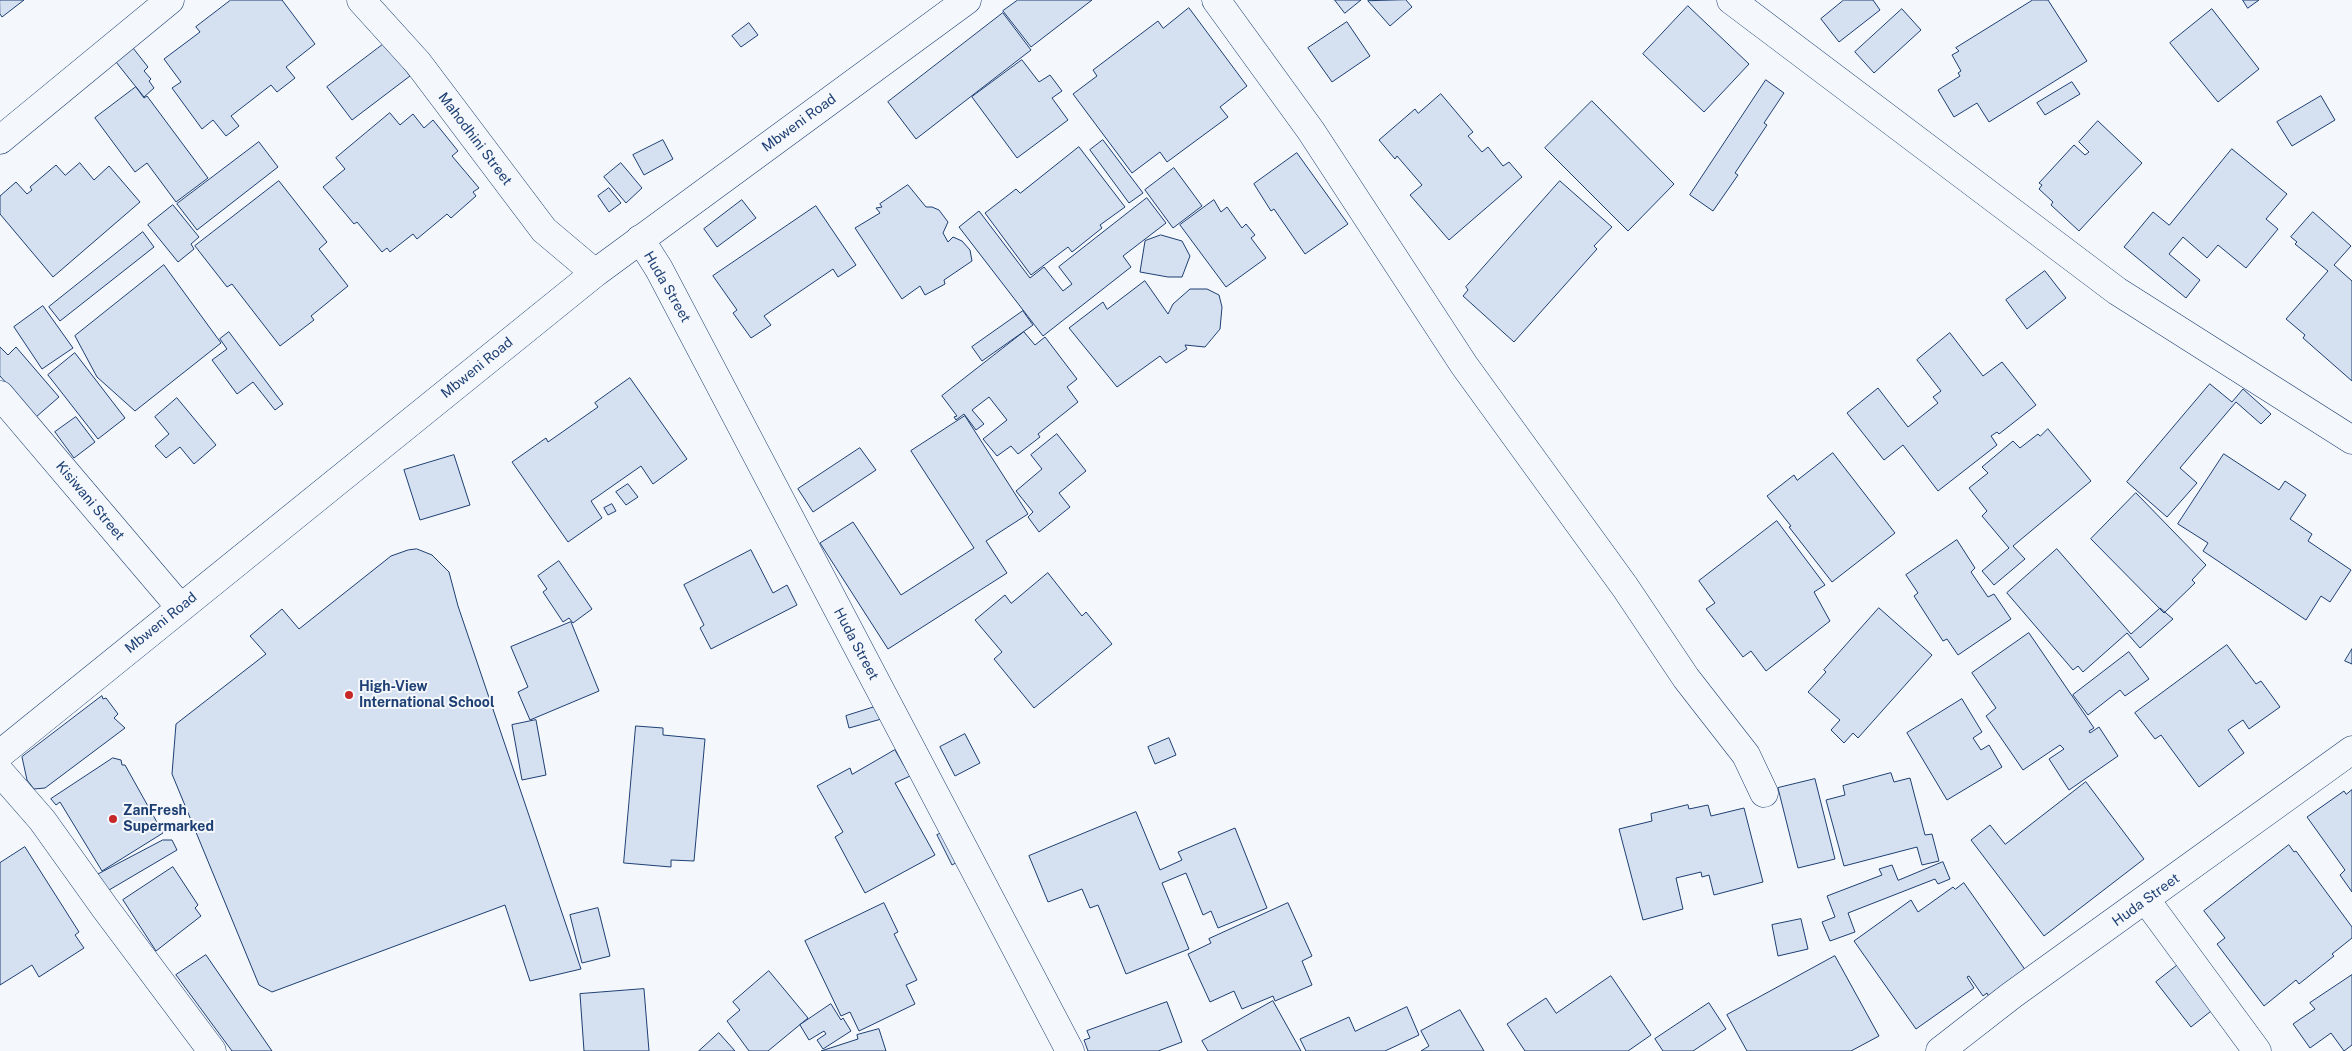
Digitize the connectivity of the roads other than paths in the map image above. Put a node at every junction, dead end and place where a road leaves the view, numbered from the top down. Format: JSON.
{"nodes":[{"id":1,"x":170,"y":0,"type":"edge"},
{"id":2,"x":361,"y":0,"type":"edge"},
{"id":3,"x":967,"y":0,"type":"edge"},
{"id":4,"x":1216,"y":0,"type":"edge"},
{"id":5,"x":1731,"y":0,"type":"edge"},
{"id":6,"x":0,"y":140,"type":"edge"},
{"id":7,"x":640,"y":240,"type":"junction"},
{"id":8,"x":595,"y":273,"type":"junction"},
{"id":9,"x":0,"y":394,"type":"edge"},
{"id":10,"x":2352,"y":440,"type":"edge"},
{"id":11,"x":180,"y":608,"type":"junction"},
{"id":12,"x":2352,"y":750,"type":"edge"},
{"id":13,"x":0,"y":754,"type":"edge"},
{"id":14,"x":0,"y":772,"type":"edge"},
{"id":15,"x":1764,"y":793,"type":"dead end"},
{"id":16,"x":2146,"y":900,"type":"junction"},
{"id":17,"x":212,"y":1051,"type":"edge"},
{"id":18,"x":1070,"y":1051,"type":"edge"},
{"id":19,"x":1940,"y":1051,"type":"edge"},
{"id":20,"x":2257,"y":1051,"type":"edge"}],
"edges":[{"from":1,"to":6,"type":"street"},
{"from":2,"to":8,"type":"street","name":"Mahodhini Street"},
{"from":3,"to":7,"type":"street","name":"Mbweni Road"},
{"from":4,"to":15,"type":"street"},
{"from":5,"to":10,"type":"street"},
{"from":7,"to":8,"type":"street","name":"Mbweni Road"},
{"from":7,"to":18,"type":"street","name":"Huda Street"},
{"from":8,"to":11,"type":"street","name":"Mbweni Road"},
{"from":9,"to":11,"type":"street","name":"Kisiwani Street"},
{"from":11,"to":13,"type":"street","name":"Mbweni Road"},
{"from":12,"to":16,"type":"street","name":"Huda Street"},
{"from":14,"to":17,"type":"street"},
{"from":16,"to":19,"type":"street","name":"Huda Street"},
{"from":16,"to":20,"type":"street"}]}
